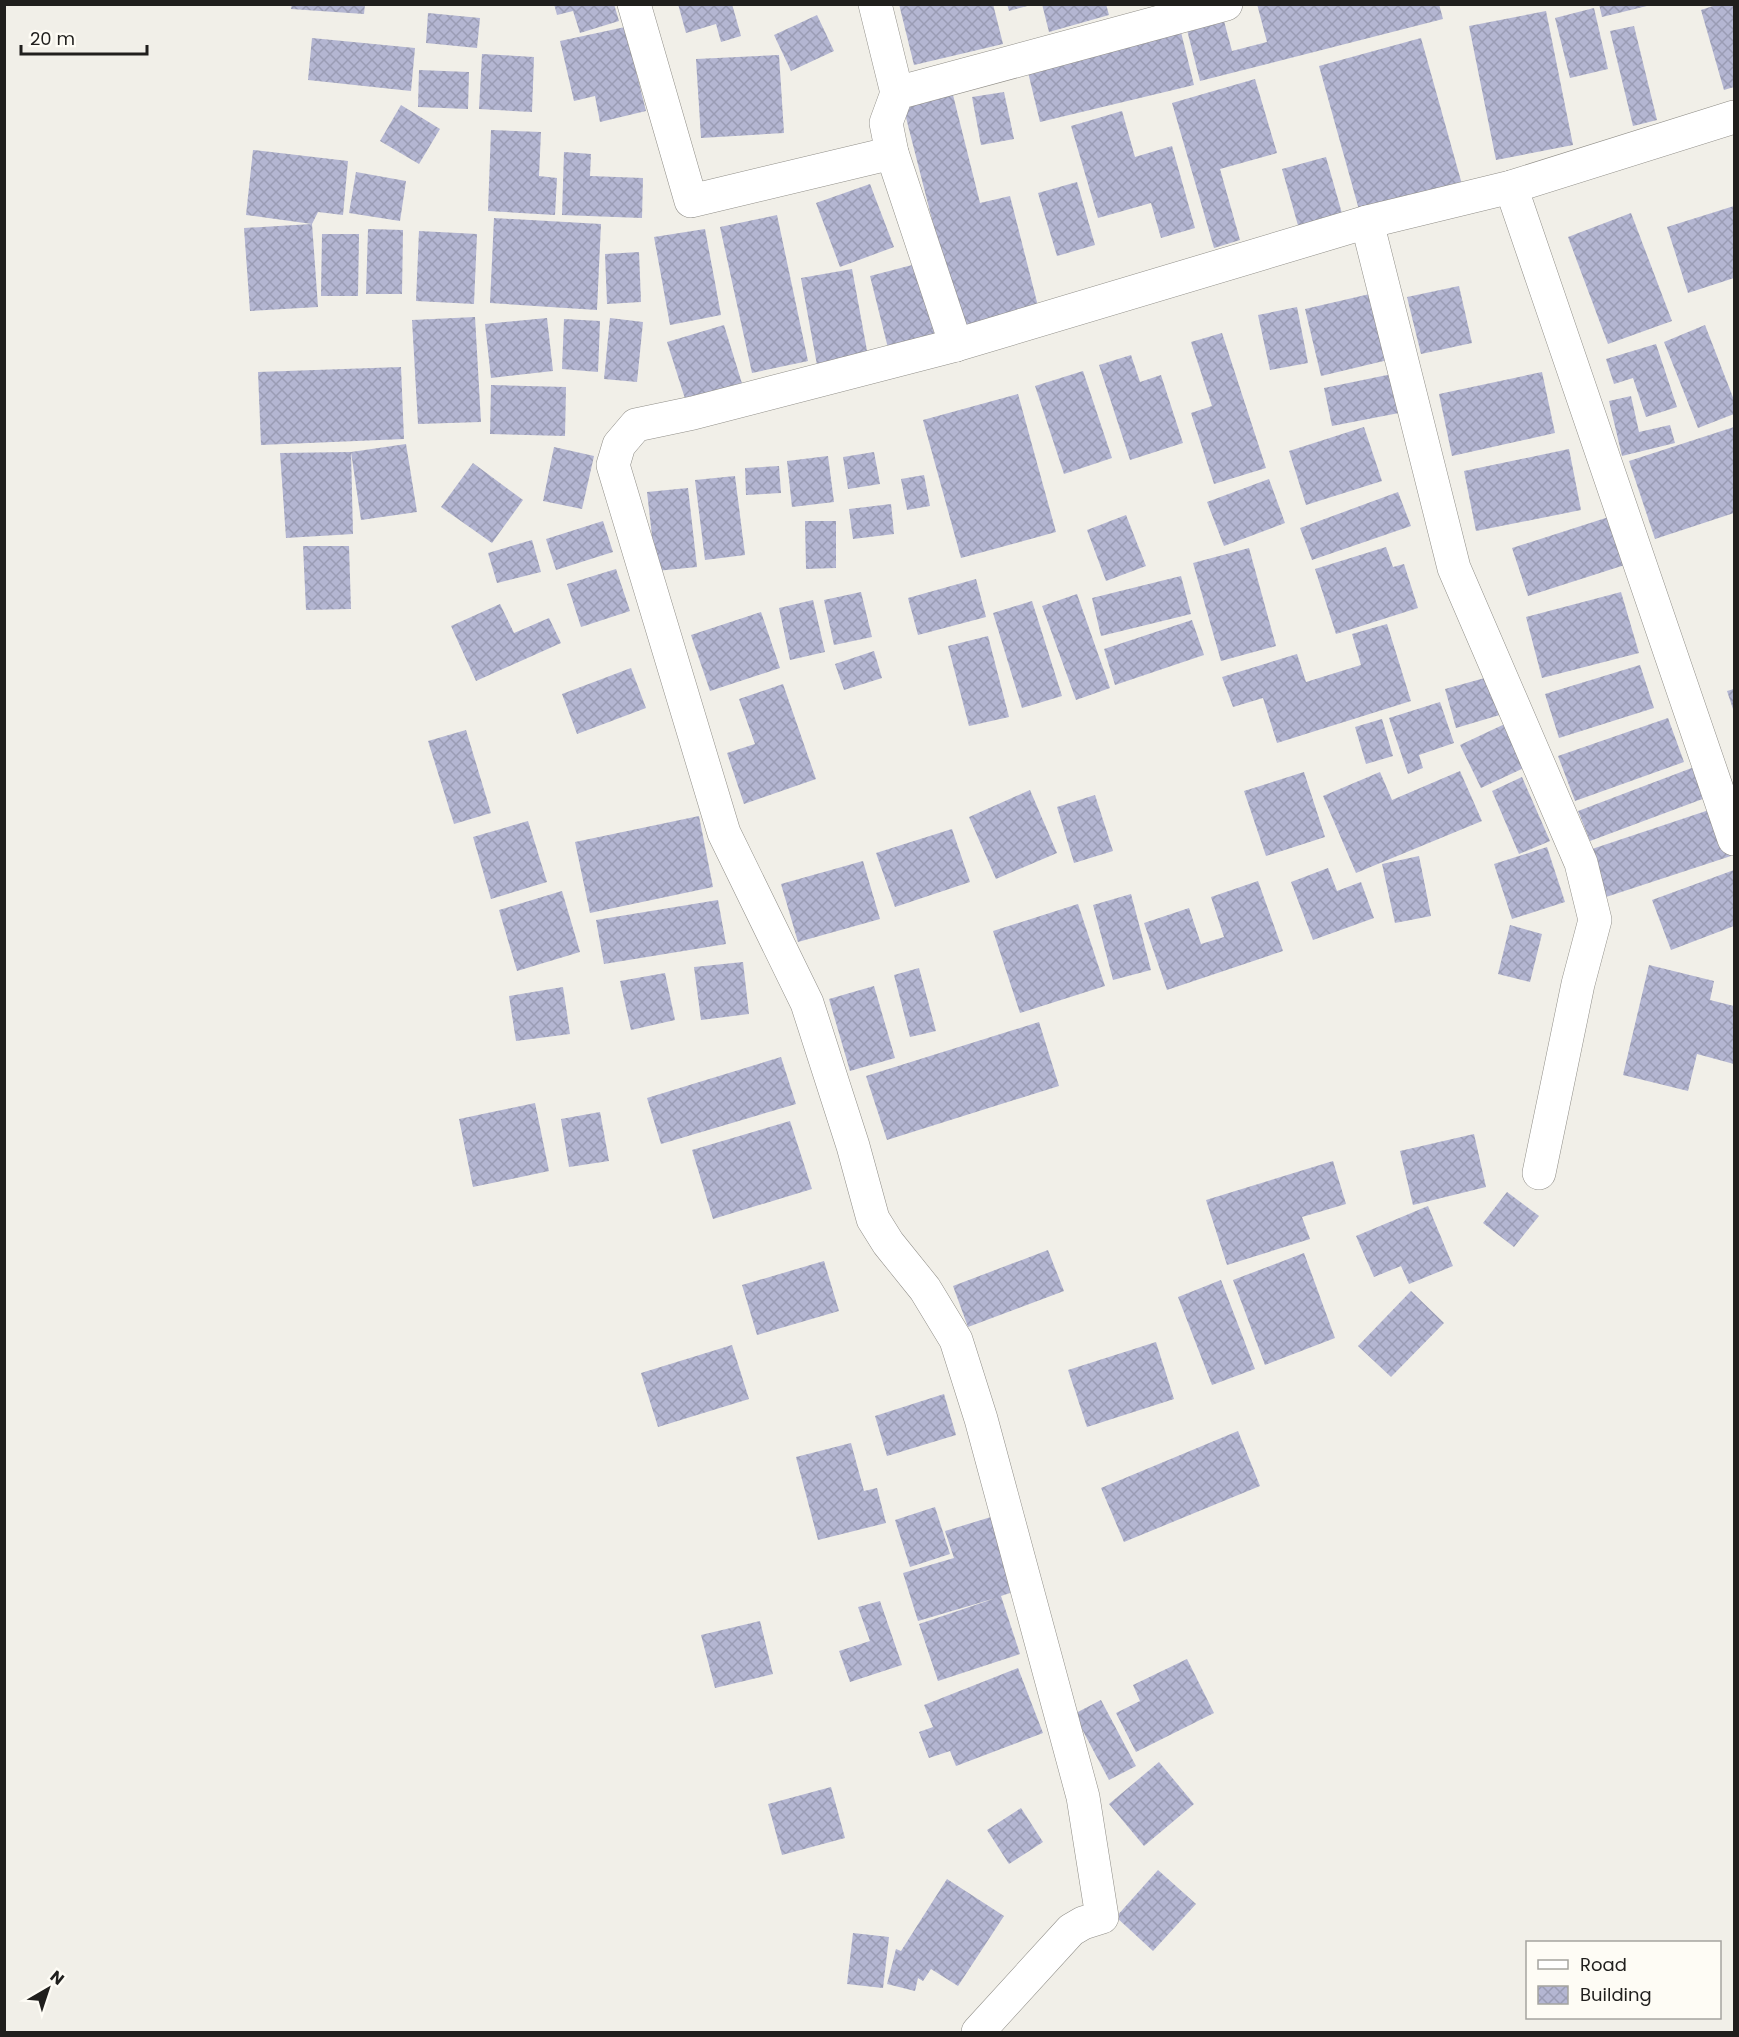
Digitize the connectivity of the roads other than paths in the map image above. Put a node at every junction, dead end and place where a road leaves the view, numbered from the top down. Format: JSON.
{"nodes":[{"id":1,"x":634,"y":4,"type":"edge"},
{"id":2,"x":875,"y":4,"type":"edge"},
{"id":3,"x":1226,"y":4,"type":"edge"},
{"id":4,"x":897,"y":93,"type":"junction"},
{"id":5,"x":1734,"y":117,"type":"edge"},
{"id":6,"x":892,"y":153,"type":"junction"},
{"id":7,"x":1511,"y":187,"type":"junction"},
{"id":8,"x":1367,"y":222,"type":"junction"},
{"id":9,"x":956,"y":345,"type":"junction"},
{"id":10,"x":1734,"y":839,"type":"edge"},
{"id":11,"x":1539,"y":1173,"type":"dead end"},
{"id":12,"x":978,"y":2032,"type":"edge"}],
"edges":[{"from":1,"to":6,"type":"street"},
{"from":2,"to":4,"type":"street"},
{"from":3,"to":4,"type":"street"},
{"from":4,"to":6,"type":"street"},
{"from":5,"to":7,"type":"street"},
{"from":6,"to":9,"type":"street"},
{"from":7,"to":8,"type":"street"},
{"from":7,"to":10,"type":"street"},
{"from":8,"to":9,"type":"street"},
{"from":8,"to":11,"type":"street"},
{"from":9,"to":12,"type":"street"}]}
